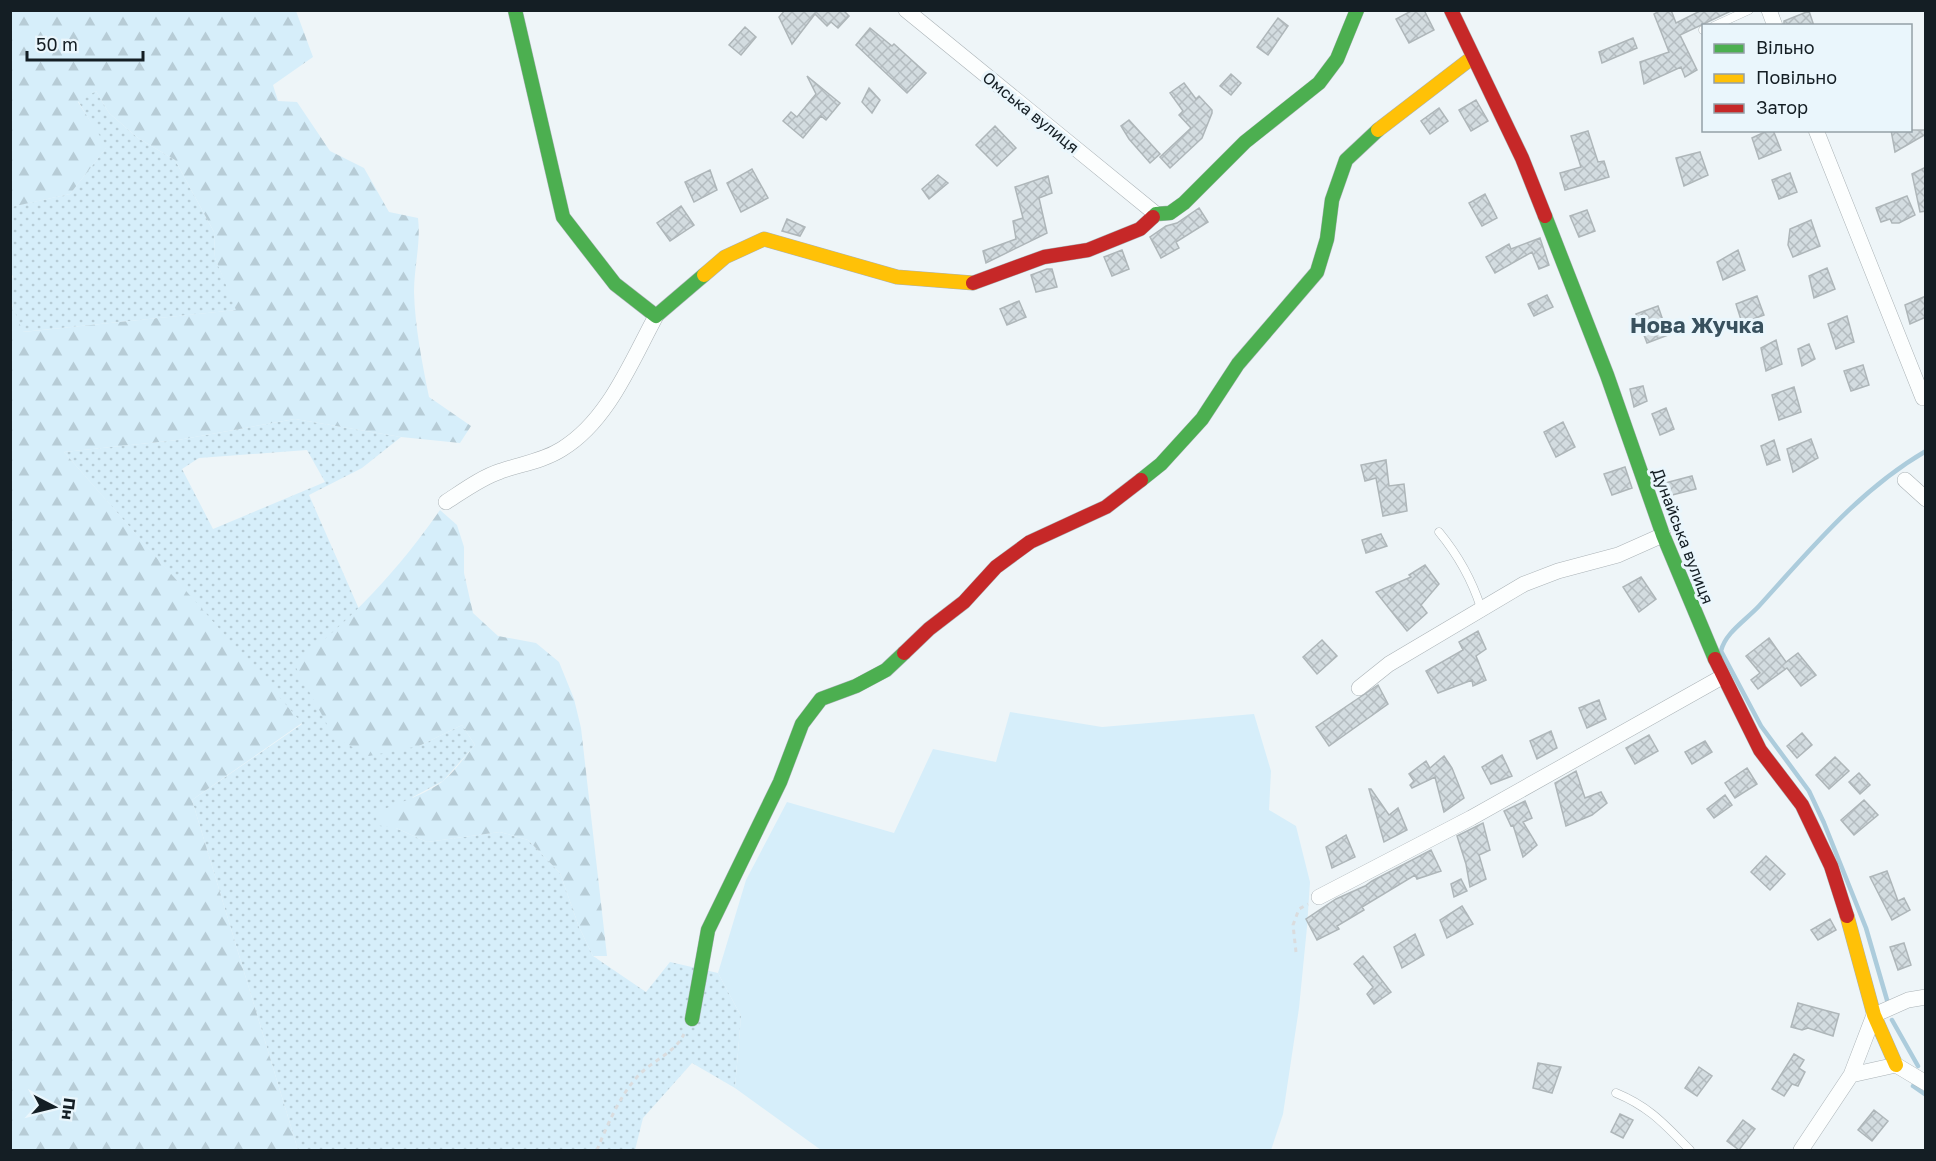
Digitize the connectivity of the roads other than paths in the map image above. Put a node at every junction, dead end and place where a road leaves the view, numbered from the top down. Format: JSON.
{"nodes":[{"id":1,"x":515,"y":10,"type":"edge"},
{"id":2,"x":906,"y":10,"type":"edge"},
{"id":3,"x":1357,"y":10,"type":"edge"},
{"id":4,"x":1451,"y":10,"type":"edge"},
{"id":5,"x":1749,"y":10,"type":"edge"},
{"id":6,"x":1718,"y":24,"type":"edge"},
{"id":7,"x":1473,"y":57,"type":"junction"},
{"id":8,"x":1817,"y":132,"type":"edge"},
{"id":9,"x":1156,"y":214,"type":"junction"},
{"id":10,"x":656,"y":316,"type":"junction"},
{"id":11,"x":1923,"y":398,"type":"dead end"},
{"id":12,"x":1905,"y":480,"type":"dead end"},
{"id":13,"x":1926,"y":500,"type":"edge"},
{"id":14,"x":446,"y":502,"type":"dead end"},
{"id":15,"x":1439,"y":532,"type":"dead end"},
{"id":16,"x":1663,"y":535,"type":"junction"},
{"id":17,"x":1481,"y":608,"type":"junction"},
{"id":18,"x":1722,"y":677,"type":"junction"},
{"id":19,"x":1359,"y":688,"type":"dead end"},
{"id":20,"x":1319,"y":897,"type":"road end"},
{"id":21,"x":1926,"y":997,"type":"edge"},
{"id":22,"x":1874,"y":1015,"type":"junction"},
{"id":23,"x":692,"y":1019,"type":"road end"},
{"id":24,"x":1896,"y":1065,"type":"junction"},
{"id":25,"x":1851,"y":1075,"type":"junction"},
{"id":26,"x":1926,"y":1083,"type":"edge"},
{"id":27,"x":1616,"y":1093,"type":"dead end"},
{"id":28,"x":1690,"y":1150,"type":"edge"},
{"id":29,"x":1801,"y":1150,"type":"edge"}],
"edges":[{"from":1,"to":10,"type":"street"},
{"from":2,"to":9,"type":"street","name":"Омська вулиця"},
{"from":3,"to":9,"type":"street"},
{"from":4,"to":7,"type":"street","name":"Дунайська вулиця"},
{"from":5,"to":6,"type":"lane"},
{"from":7,"to":16,"type":"street","name":"Дунайська вулиця"},
{"from":7,"to":23,"type":"street"},
{"from":8,"to":11,"type":"street"},
{"from":9,"to":10,"type":"street"},
{"from":10,"to":14,"type":"street"},
{"from":12,"to":13,"type":"street"},
{"from":15,"to":17,"type":"lane"},
{"from":16,"to":17,"type":"street"},
{"from":16,"to":18,"type":"street","name":"Дунайська вулиця"},
{"from":17,"to":19,"type":"street"},
{"from":18,"to":20,"type":"street"},
{"from":18,"to":22,"type":"street","name":"Дунайська вулиця"},
{"from":21,"to":22,"type":"street"},
{"from":22,"to":24,"type":"street","name":"Дунайська вулиця"},
{"from":22,"to":25,"type":"street"},
{"from":24,"to":25,"type":"street"},
{"from":24,"to":26,"type":"street"},
{"from":25,"to":29,"type":"street"},
{"from":27,"to":28,"type":"lane"}]}
